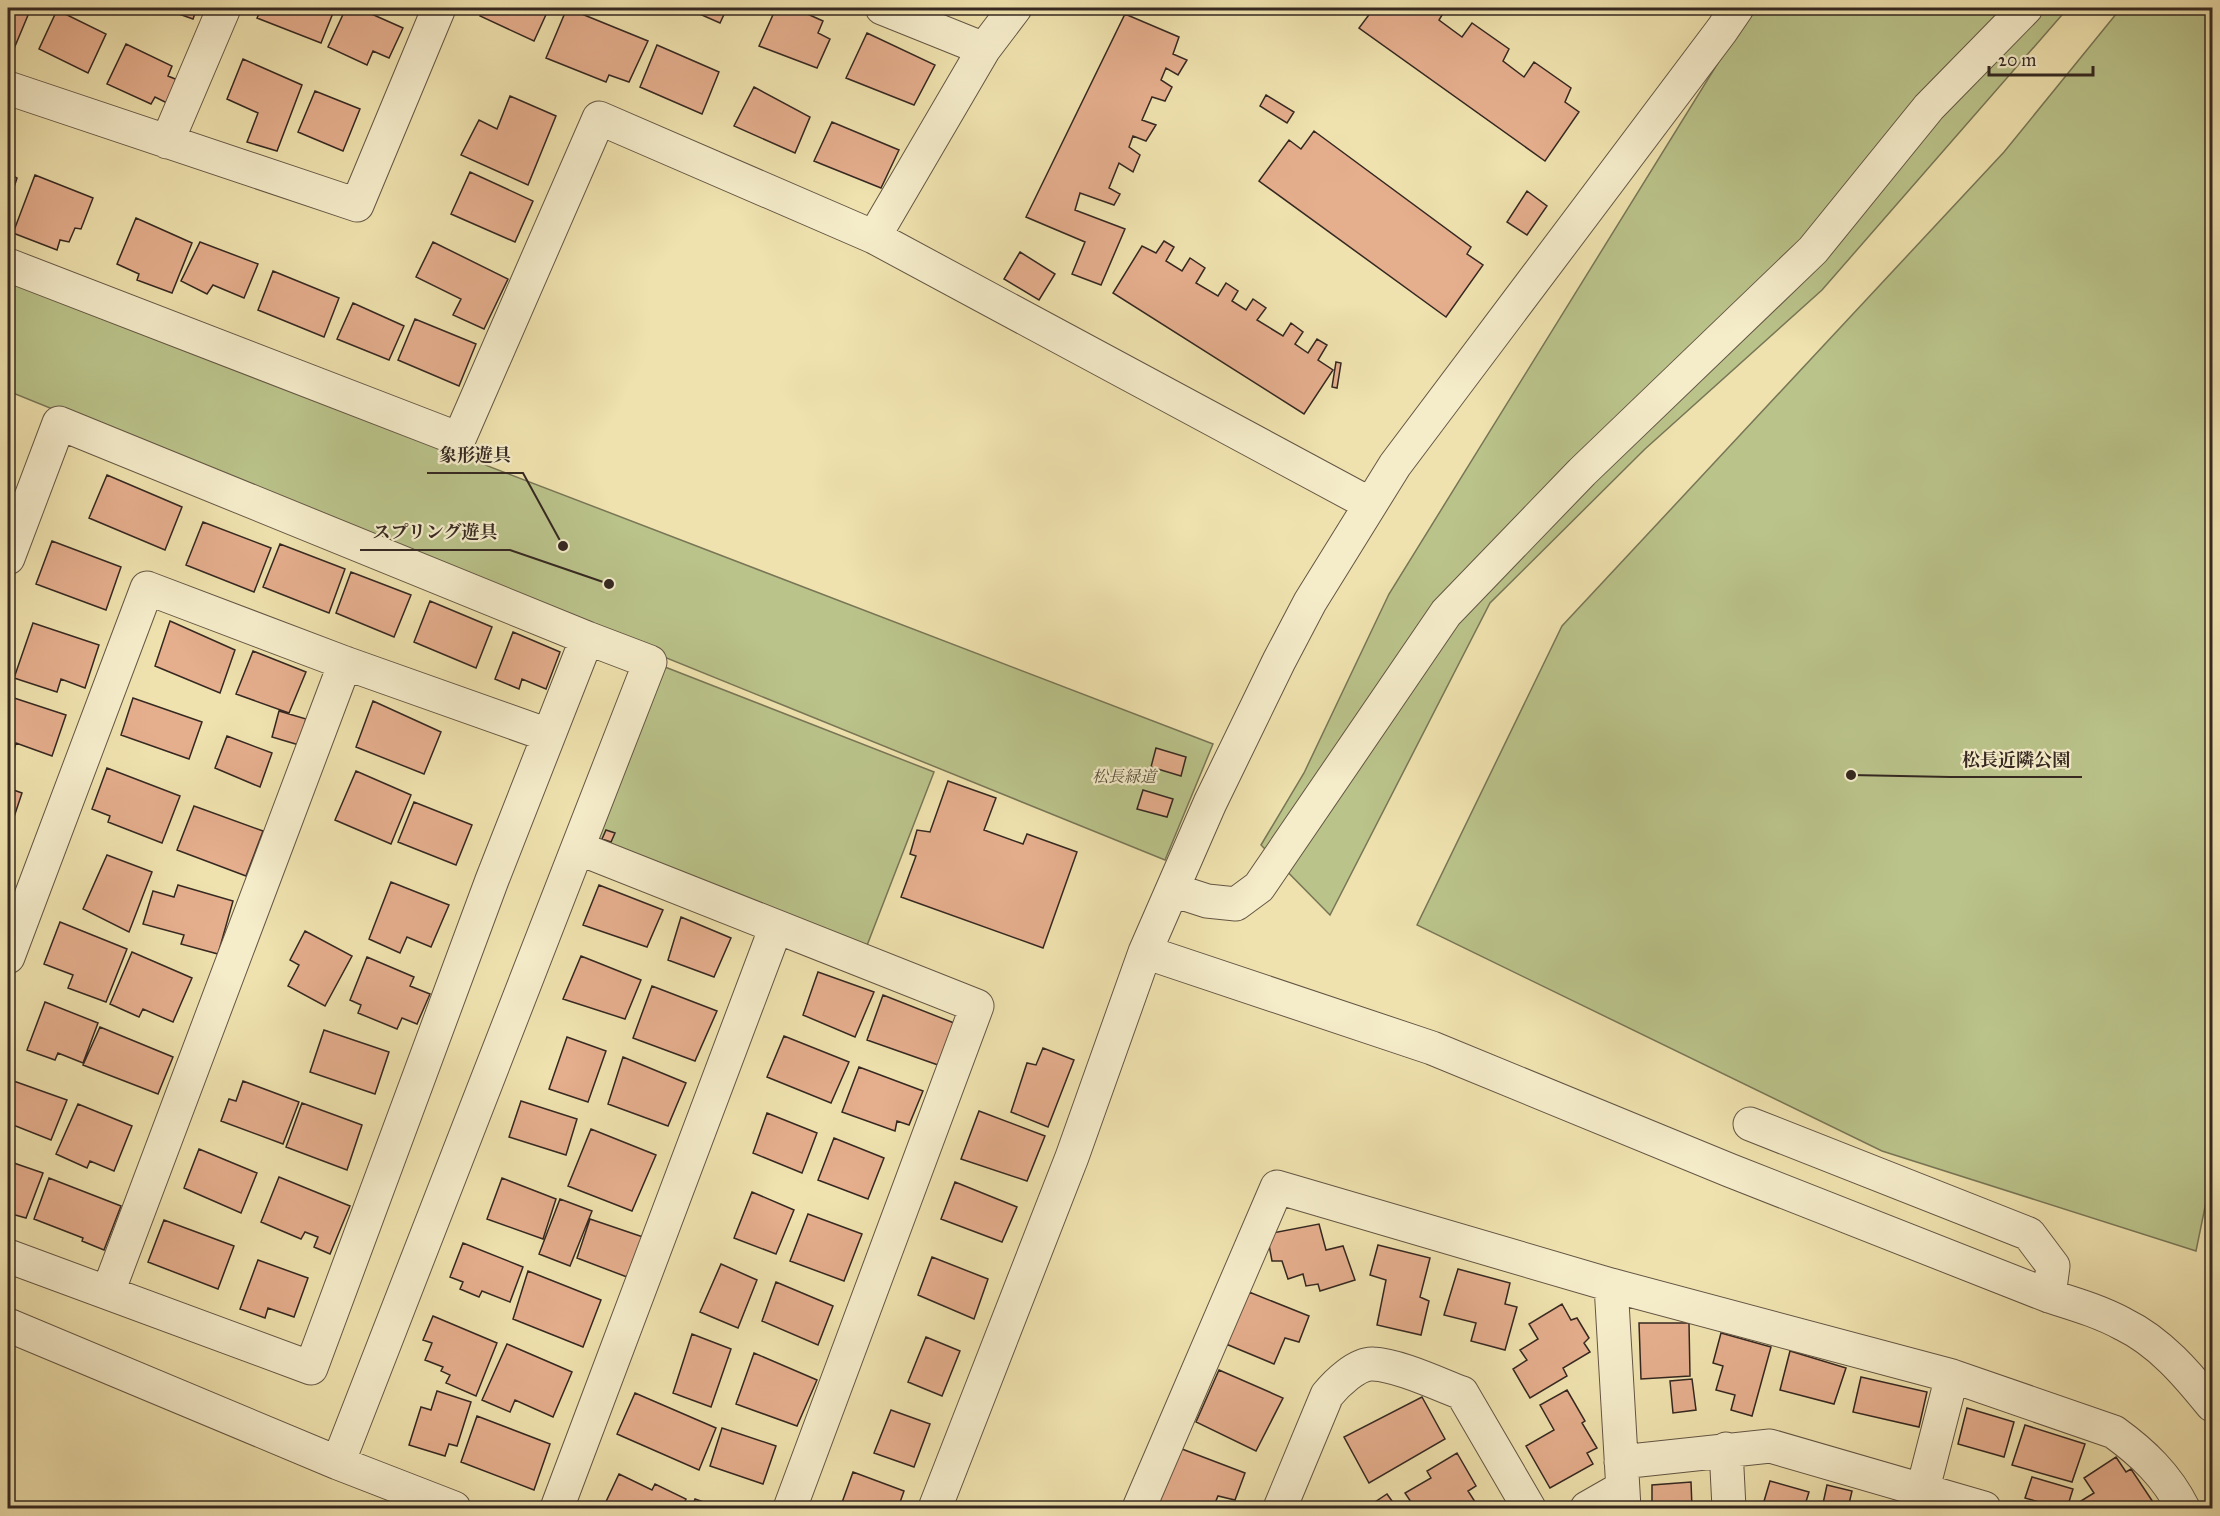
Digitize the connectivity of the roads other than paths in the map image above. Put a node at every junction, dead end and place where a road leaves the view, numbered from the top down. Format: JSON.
{"nodes":[{"id":1,"x":224,"y":8,"type":"edge"},
{"id":2,"x":439,"y":8,"type":"edge"},
{"id":3,"x":882,"y":8,"type":"edge"},
{"id":4,"x":1014,"y":8,"type":"edge"},
{"id":5,"x":1737,"y":8,"type":"edge"},
{"id":6,"x":2025,"y":8,"type":"edge"},
{"id":7,"x":984,"y":49,"type":"junction"},
{"id":8,"x":8,"y":88,"type":"edge"},
{"id":9,"x":167,"y":142,"type":"junction"},
{"id":10,"x":873,"y":237,"type":"junction"},
{"id":11,"x":8,"y":265,"type":"edge"},
{"id":12,"x":1370,"y":504,"type":"junction"},
{"id":13,"x":8,"y":558,"type":"edge"},
{"id":14,"x":587,"y":638,"type":"junction"},
{"id":15,"x":345,"y":663,"type":"junction"},
{"id":16,"x":548,"y":735,"type":"junction"},
{"id":17,"x":578,"y":848,"type":"junction"},
{"id":18,"x":1173,"y":890,"type":"junction"},
{"id":19,"x":776,"y":927,"type":"junction"},
{"id":20,"x":1145,"y":952,"type":"junction"},
{"id":21,"x":8,"y":957,"type":"edge"},
{"id":22,"x":1750,"y":1124,"type":"dead end"},
{"id":23,"x":8,"y":1256,"type":"edge"},
{"id":24,"x":1611,"y":1285,"type":"junction"},
{"id":25,"x":108,"y":1292,"type":"junction"},
{"id":26,"x":2049,"y":1296,"type":"junction"},
{"id":27,"x":8,"y":1325,"type":"edge"},
{"id":28,"x":1952,"y":1376,"type":"junction"},
{"id":29,"x":2212,"y":1405,"type":"edge"},
{"id":30,"x":1726,"y":1449,"type":"junction"},
{"id":31,"x":338,"y":1462,"type":"junction"},
{"id":32,"x":1622,"y":1486,"type":"edge"},
{"id":33,"x":1921,"y":1500,"type":"edge"},
{"id":34,"x":454,"y":1509,"type":"edge"},
{"id":35,"x":557,"y":1509,"type":"edge"},
{"id":36,"x":790,"y":1509,"type":"edge"},
{"id":37,"x":935,"y":1509,"type":"edge"},
{"id":38,"x":1139,"y":1509,"type":"edge"},
{"id":39,"x":1281,"y":1509,"type":"edge"},
{"id":40,"x":1529,"y":1509,"type":"edge"},
{"id":41,"x":1587,"y":1509,"type":"edge"},
{"id":42,"x":1729,"y":1509,"type":"edge"},
{"id":43,"x":1984,"y":1509,"type":"edge"},
{"id":44,"x":2183,"y":1509,"type":"edge"}],
"edges":[{"from":1,"to":9,"type":"street"},
{"from":2,"to":9,"type":"street"},
{"from":3,"to":7,"type":"street"},
{"from":4,"to":7,"type":"street"},
{"from":5,"to":12,"type":"street"},
{"from":6,"to":18,"type":"street"},
{"from":7,"to":10,"type":"street"},
{"from":8,"to":9,"type":"street"},
{"from":10,"to":11,"type":"street"},
{"from":10,"to":12,"type":"street"},
{"from":12,"to":18,"type":"street"},
{"from":13,"to":14,"type":"street"},
{"from":14,"to":16,"type":"street"},
{"from":14,"to":17,"type":"street"},
{"from":15,"to":16,"type":"street"},
{"from":15,"to":21,"type":"street"},
{"from":15,"to":25,"type":"street"},
{"from":16,"to":25,"type":"street"},
{"from":17,"to":19,"type":"street"},
{"from":17,"to":31,"type":"street"},
{"from":18,"to":20,"type":"street"},
{"from":19,"to":35,"type":"street"},
{"from":19,"to":36,"type":"street"},
{"from":20,"to":26,"type":"street"},
{"from":20,"to":37,"type":"street"},
{"from":22,"to":26,"type":"street"},
{"from":23,"to":25,"type":"street"},
{"from":24,"to":28,"type":"street"},
{"from":24,"to":32,"type":"street"},
{"from":24,"to":38,"type":"street"},
{"from":26,"to":29,"type":"street"},
{"from":27,"to":31,"type":"street"},
{"from":28,"to":33,"type":"street"},
{"from":28,"to":44,"type":"street"},
{"from":30,"to":32,"type":"street"},
{"from":30,"to":33,"type":"street"},
{"from":30,"to":42,"type":"street"},
{"from":31,"to":34,"type":"street"},
{"from":32,"to":41,"type":"street"},
{"from":33,"to":43,"type":"street"},
{"from":39,"to":40,"type":"street"}]}
